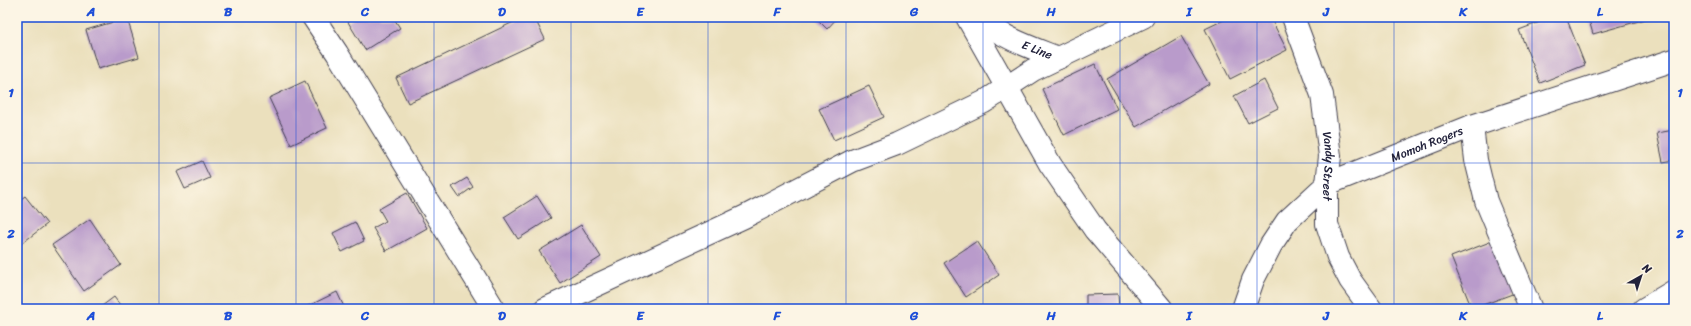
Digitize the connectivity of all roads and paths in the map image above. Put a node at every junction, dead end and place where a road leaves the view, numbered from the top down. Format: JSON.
{"nodes":[{"id":1,"x":313,"y":17,"type":"edge"},
{"id":2,"x":967,"y":17,"type":"edge"},
{"id":3,"x":978,"y":17,"type":"edge"},
{"id":4,"x":1143,"y":17,"type":"edge"},
{"id":5,"x":1293,"y":17,"type":"edge"},
{"id":6,"x":1058,"y":58,"type":"junction"},
{"id":7,"x":1674,"y":60,"type":"edge"},
{"id":8,"x":1007,"y":87,"type":"junction"},
{"id":9,"x":1472,"y":126,"type":"junction"},
{"id":10,"x":1326,"y":184,"type":"junction"},
{"id":11,"x":1674,"y":291,"type":"edge"},
{"id":12,"x":494,"y":309,"type":"edge"},
{"id":13,"x":545,"y":309,"type":"edge"},
{"id":14,"x":1162,"y":309,"type":"edge"},
{"id":15,"x":1243,"y":309,"type":"edge"},
{"id":16,"x":1371,"y":309,"type":"edge"},
{"id":17,"x":1530,"y":309,"type":"edge"},
{"id":18,"x":1644,"y":309,"type":"edge"}],
"edges":[{"from":1,"to":12,"type":"street"},
{"from":2,"to":8,"type":"street"},
{"from":3,"to":6,"type":"street","name":"E Line"},
{"from":4,"to":6,"type":"street","name":"E Line"},
{"from":5,"to":10,"type":"street","name":"Vandy Street"},
{"from":6,"to":8,"type":"street"},
{"from":7,"to":9,"type":"street","name":"Momoh Rogers"},
{"from":8,"to":13,"type":"street"},
{"from":8,"to":14,"type":"street"},
{"from":9,"to":10,"type":"street","name":"Momoh Rogers"},
{"from":9,"to":17,"type":"street"},
{"from":10,"to":15,"type":"street","name":"Momoh Rogers"},
{"from":10,"to":16,"type":"street","name":"Vandy Street"},
{"from":11,"to":18,"type":"street"}]}
